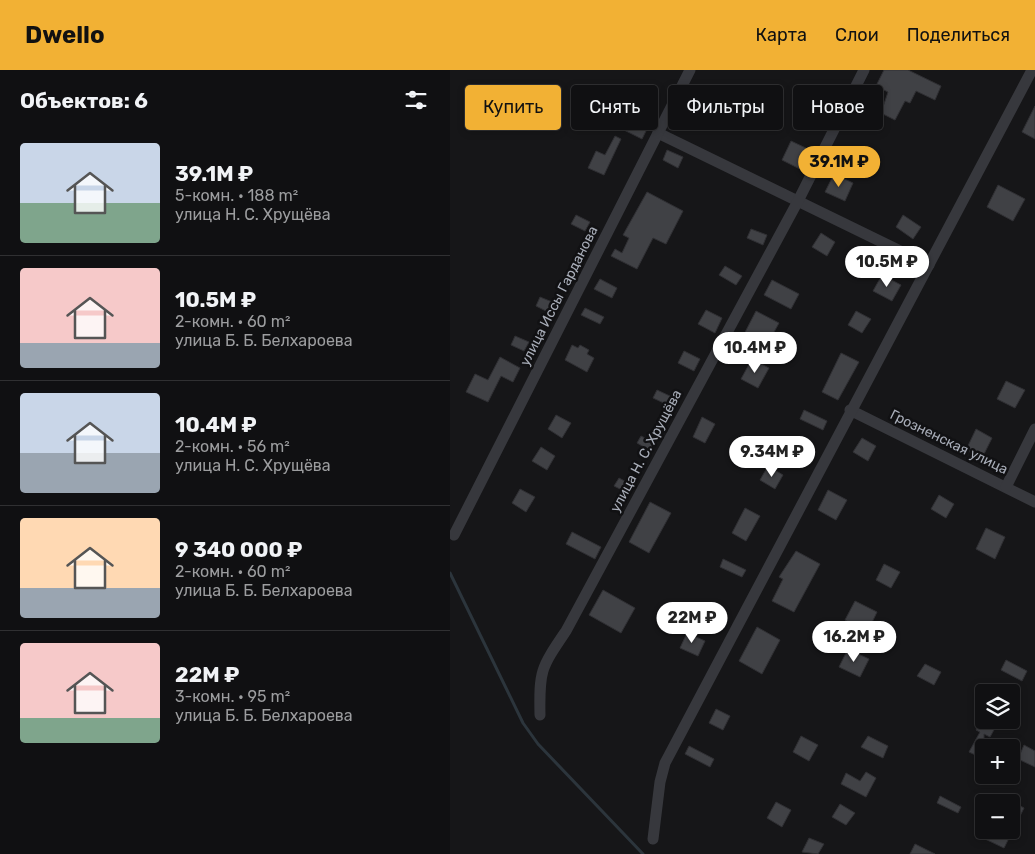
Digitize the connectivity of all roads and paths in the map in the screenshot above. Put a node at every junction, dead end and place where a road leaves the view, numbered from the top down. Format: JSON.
{"nodes":[{"id":1,"x":690,"y":70,"type":"edge"},
{"id":2,"x":864,"y":70,"type":"edge"},
{"id":3,"x":1032,"y":70,"type":"edge"},
{"id":4,"x":658,"y":133,"type":"junction"},
{"id":5,"x":798,"y":202,"type":"junction"},
{"id":6,"x":929,"y":266,"type":"junction"},
{"id":7,"x":850,"y":410,"type":"junction"},
{"id":8,"x":1035,"y":429,"type":"edge"},
{"id":9,"x":1006,"y":487,"type":"junction"},
{"id":10,"x":1035,"y":502,"type":"edge"},
{"id":11,"x":454,"y":535,"type":"dead end"},
{"id":12,"x":540,"y":715,"type":"dead end"},
{"id":13,"x":653,"y":839,"type":"dead end"}],
"edges":[{"from":1,"to":4,"type":"street","name":"улица Иссы Гарданова"},
{"from":2,"to":5,"type":"street","name":"улица Н. С. Хрущёва"},
{"from":3,"to":6,"type":"street"},
{"from":4,"to":5,"type":"street"},
{"from":4,"to":11,"type":"street","name":"улица Иссы Гарданова"},
{"from":5,"to":6,"type":"street"},
{"from":5,"to":12,"type":"street","name":"улица Н. С. Хрущёва"},
{"from":6,"to":7,"type":"street"},
{"from":7,"to":9,"type":"street","name":"Грозненская улица"},
{"from":7,"to":13,"type":"street"},
{"from":8,"to":9,"type":"street"},
{"from":9,"to":10,"type":"street","name":"Грозненская улица"}]}
